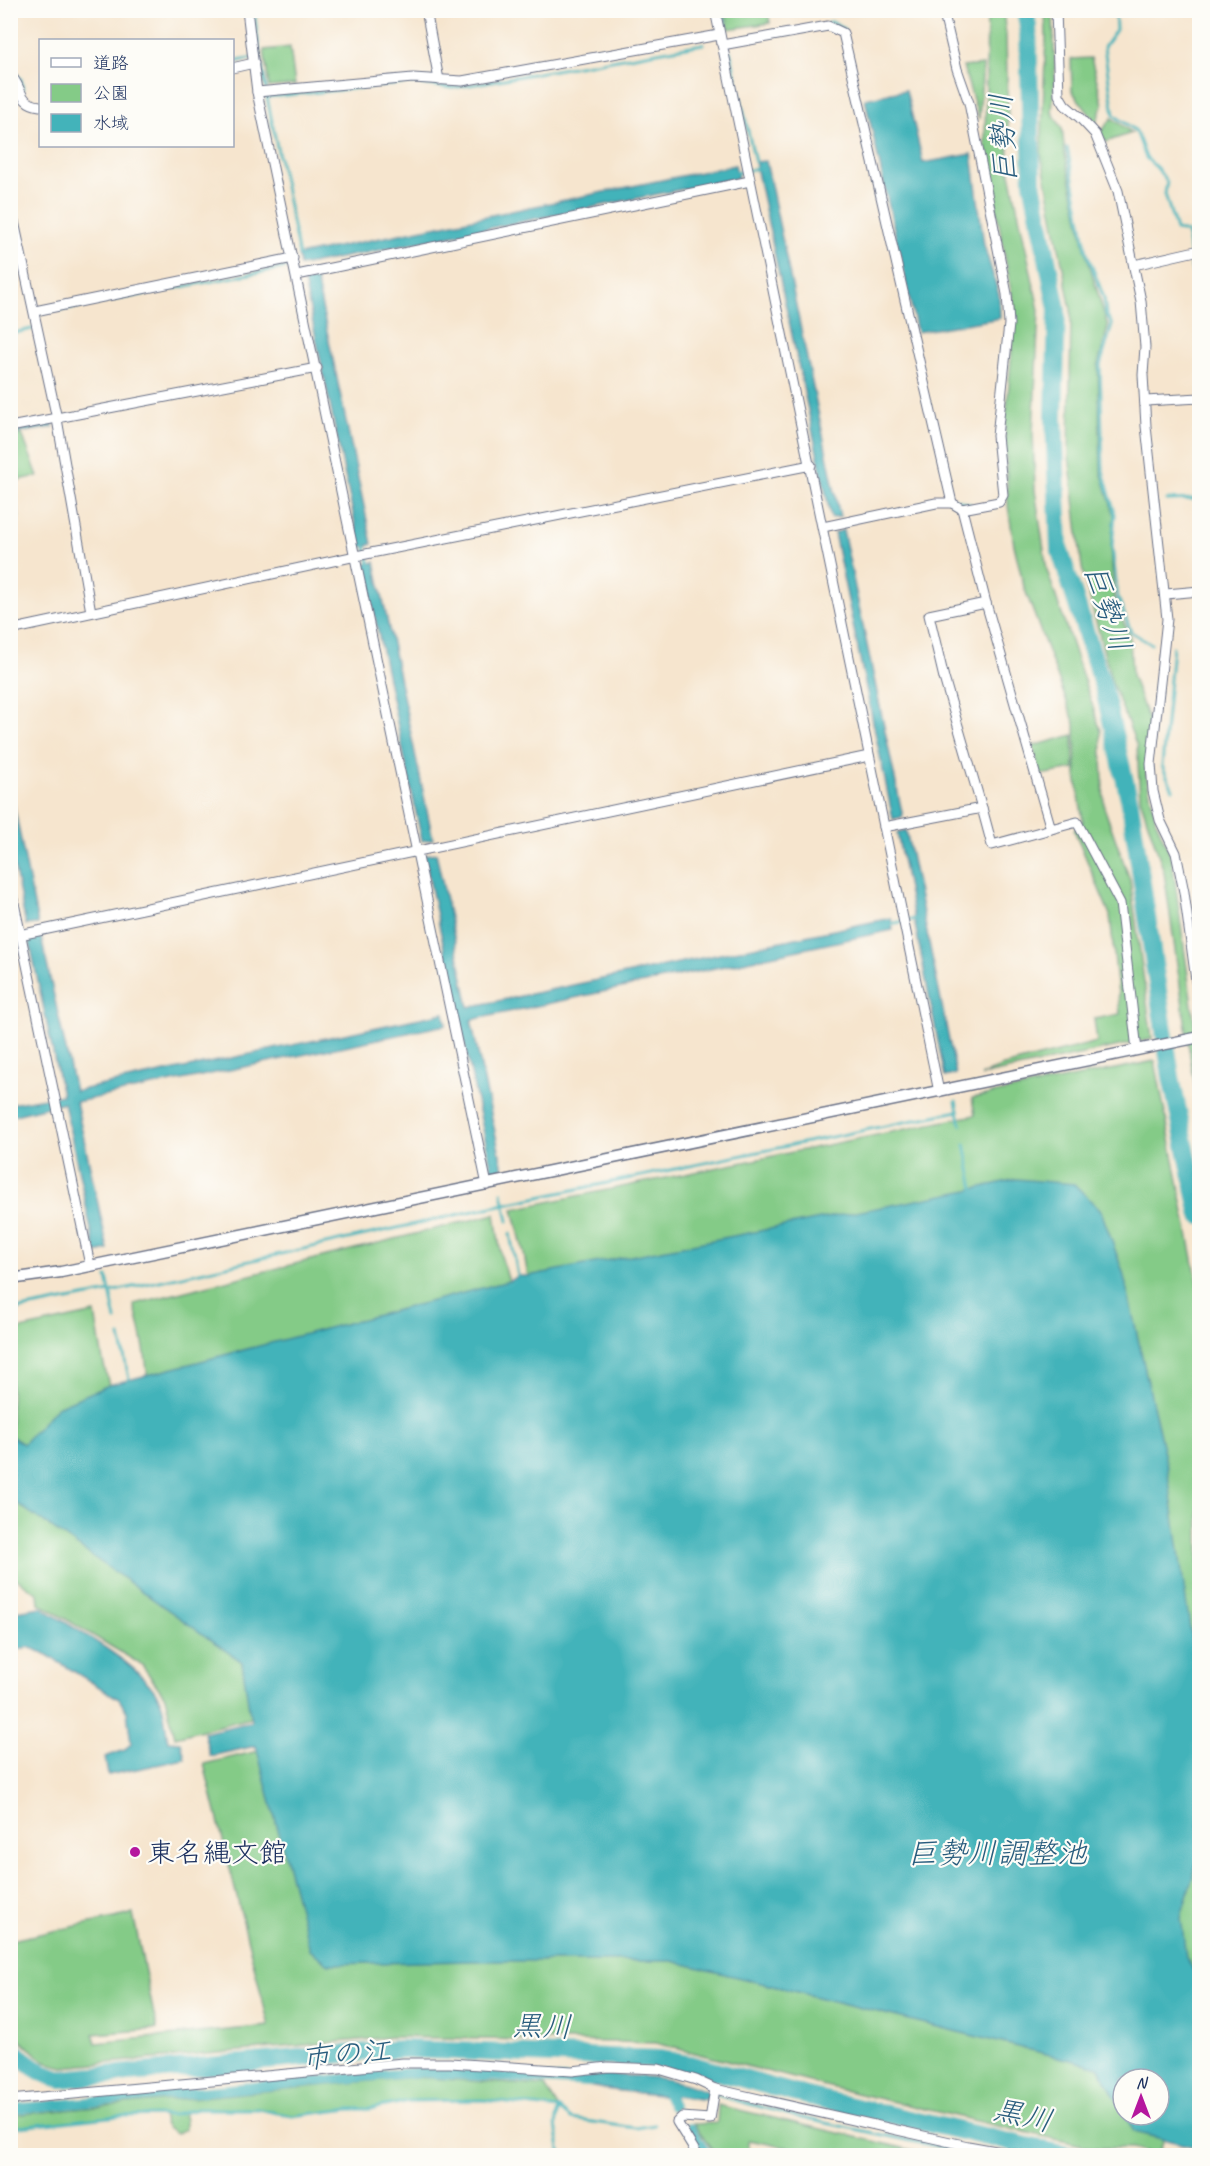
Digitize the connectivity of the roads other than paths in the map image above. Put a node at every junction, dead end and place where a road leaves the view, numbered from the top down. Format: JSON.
{"nodes":[{"id":1,"x":247,"y":10,"type":"edge"},
{"id":2,"x":426,"y":10,"type":"edge"},
{"id":3,"x":715,"y":10,"type":"edge"},
{"id":4,"x":944,"y":10,"type":"edge"},
{"id":5,"x":1056,"y":10,"type":"edge"},
{"id":6,"x":719,"y":34,"type":"junction"},
{"id":7,"x":722,"y":45,"type":"junction"},
{"id":8,"x":254,"y":63,"type":"junction"},
{"id":9,"x":234,"y":68,"type":"edge"},
{"id":10,"x":10,"y":75,"type":"edge"},
{"id":11,"x":439,"y":80,"type":"junction"},
{"id":12,"x":263,"y":92,"type":"junction"},
{"id":13,"x":39,"y":105,"type":"edge"},
{"id":14,"x":749,"y":174,"type":"junction"},
{"id":15,"x":10,"y":203,"type":"edge"},
{"id":16,"x":14,"y":241,"type":"edge"},
{"id":17,"x":1193,"y":251,"type":"edge"},
{"id":18,"x":293,"y":258,"type":"junction"},
{"id":19,"x":1134,"y":265,"type":"junction"},
{"id":20,"x":305,"y":273,"type":"junction"},
{"id":21,"x":34,"y":310,"type":"junction"},
{"id":22,"x":317,"y":368,"type":"junction"},
{"id":23,"x":1200,"y":398,"type":"edge"},
{"id":24,"x":1145,"y":401,"type":"junction"},
{"id":25,"x":57,"y":419,"type":"junction"},
{"id":26,"x":10,"y":427,"type":"edge"},
{"id":27,"x":811,"y":465,"type":"junction"},
{"id":28,"x":952,"y":503,"type":"junction"},
{"id":29,"x":962,"y":509,"type":"junction"},
{"id":30,"x":823,"y":527,"type":"junction"},
{"id":31,"x":364,"y":554,"type":"junction"},
{"id":32,"x":1200,"y":591,"type":"edge"},
{"id":33,"x":1166,"y":594,"type":"junction"},
{"id":34,"x":986,"y":603,"type":"junction"},
{"id":35,"x":91,"y":612,"type":"junction"},
{"id":36,"x":10,"y":630,"type":"edge"},
{"id":37,"x":869,"y":756,"type":"junction"},
{"id":38,"x":982,"y":808,"type":"junction"},
{"id":39,"x":884,"y":827,"type":"junction"},
{"id":40,"x":1051,"y":829,"type":"junction"},
{"id":41,"x":425,"y":848,"type":"junction"},
{"id":42,"x":10,"y":884,"type":"edge"},
{"id":43,"x":30,"y":933,"type":"junction"},
{"id":44,"x":10,"y":937,"type":"edge"},
{"id":45,"x":1200,"y":1010,"type":"edge"},
{"id":46,"x":1200,"y":1037,"type":"edge"},
{"id":47,"x":1137,"y":1050,"type":"junction"},
{"id":48,"x":939,"y":1092,"type":"junction"},
{"id":49,"x":487,"y":1185,"type":"junction"},
{"id":50,"x":90,"y":1265,"type":"junction"},
{"id":51,"x":10,"y":1279,"type":"edge"},
{"id":52,"x":715,"y":2089,"type":"junction"},
{"id":53,"x":10,"y":2100,"type":"edge"},
{"id":54,"x":698,"y":2156,"type":"edge"},
{"id":55,"x":1025,"y":2156,"type":"edge"}],
"edges":[{"from":1,"to":8,"type":"street"},
{"from":2,"to":11,"type":"street"},
{"from":3,"to":6,"type":"street"},
{"from":4,"to":29,"type":"street"},
{"from":5,"to":19,"type":"street"},
{"from":6,"to":7,"type":"street"},
{"from":6,"to":11,"type":"street"},
{"from":7,"to":14,"type":"street"},
{"from":7,"to":28,"type":"street"},
{"from":8,"to":9,"type":"street"},
{"from":8,"to":12,"type":"street"},
{"from":10,"to":13,"type":"street"},
{"from":11,"to":12,"type":"street"},
{"from":12,"to":18,"type":"street"},
{"from":14,"to":20,"type":"street"},
{"from":14,"to":27,"type":"street"},
{"from":15,"to":16,"type":"street"},
{"from":16,"to":21,"type":"street"},
{"from":17,"to":19,"type":"street"},
{"from":18,"to":20,"type":"street"},
{"from":18,"to":21,"type":"street"},
{"from":19,"to":24,"type":"street"},
{"from":20,"to":22,"type":"street"},
{"from":21,"to":25,"type":"street"},
{"from":22,"to":25,"type":"street"},
{"from":22,"to":31,"type":"street"},
{"from":23,"to":24,"type":"street"},
{"from":24,"to":33,"type":"street"},
{"from":25,"to":26,"type":"street"},
{"from":25,"to":35,"type":"street"},
{"from":27,"to":30,"type":"street"},
{"from":27,"to":31,"type":"street"},
{"from":28,"to":29,"type":"street"},
{"from":28,"to":30,"type":"street"},
{"from":29,"to":34,"type":"street"},
{"from":30,"to":37,"type":"street"},
{"from":31,"to":35,"type":"street"},
{"from":31,"to":41,"type":"street"},
{"from":32,"to":33,"type":"street"},
{"from":33,"to":45,"type":"street"},
{"from":34,"to":38,"type":"street"},
{"from":34,"to":40,"type":"street"},
{"from":35,"to":36,"type":"street"},
{"from":37,"to":39,"type":"street"},
{"from":37,"to":41,"type":"street"},
{"from":38,"to":39,"type":"street"},
{"from":38,"to":40,"type":"street"},
{"from":39,"to":48,"type":"street"},
{"from":40,"to":47,"type":"street"},
{"from":41,"to":43,"type":"street"},
{"from":41,"to":49,"type":"street"},
{"from":42,"to":43,"type":"street"},
{"from":43,"to":44,"type":"street"},
{"from":43,"to":50,"type":"street"},
{"from":46,"to":47,"type":"street"},
{"from":47,"to":48,"type":"street"},
{"from":48,"to":49,"type":"street"},
{"from":49,"to":50,"type":"street"},
{"from":50,"to":51,"type":"street"},
{"from":52,"to":53,"type":"street"},
{"from":52,"to":54,"type":"street"},
{"from":52,"to":55,"type":"street"}]}
